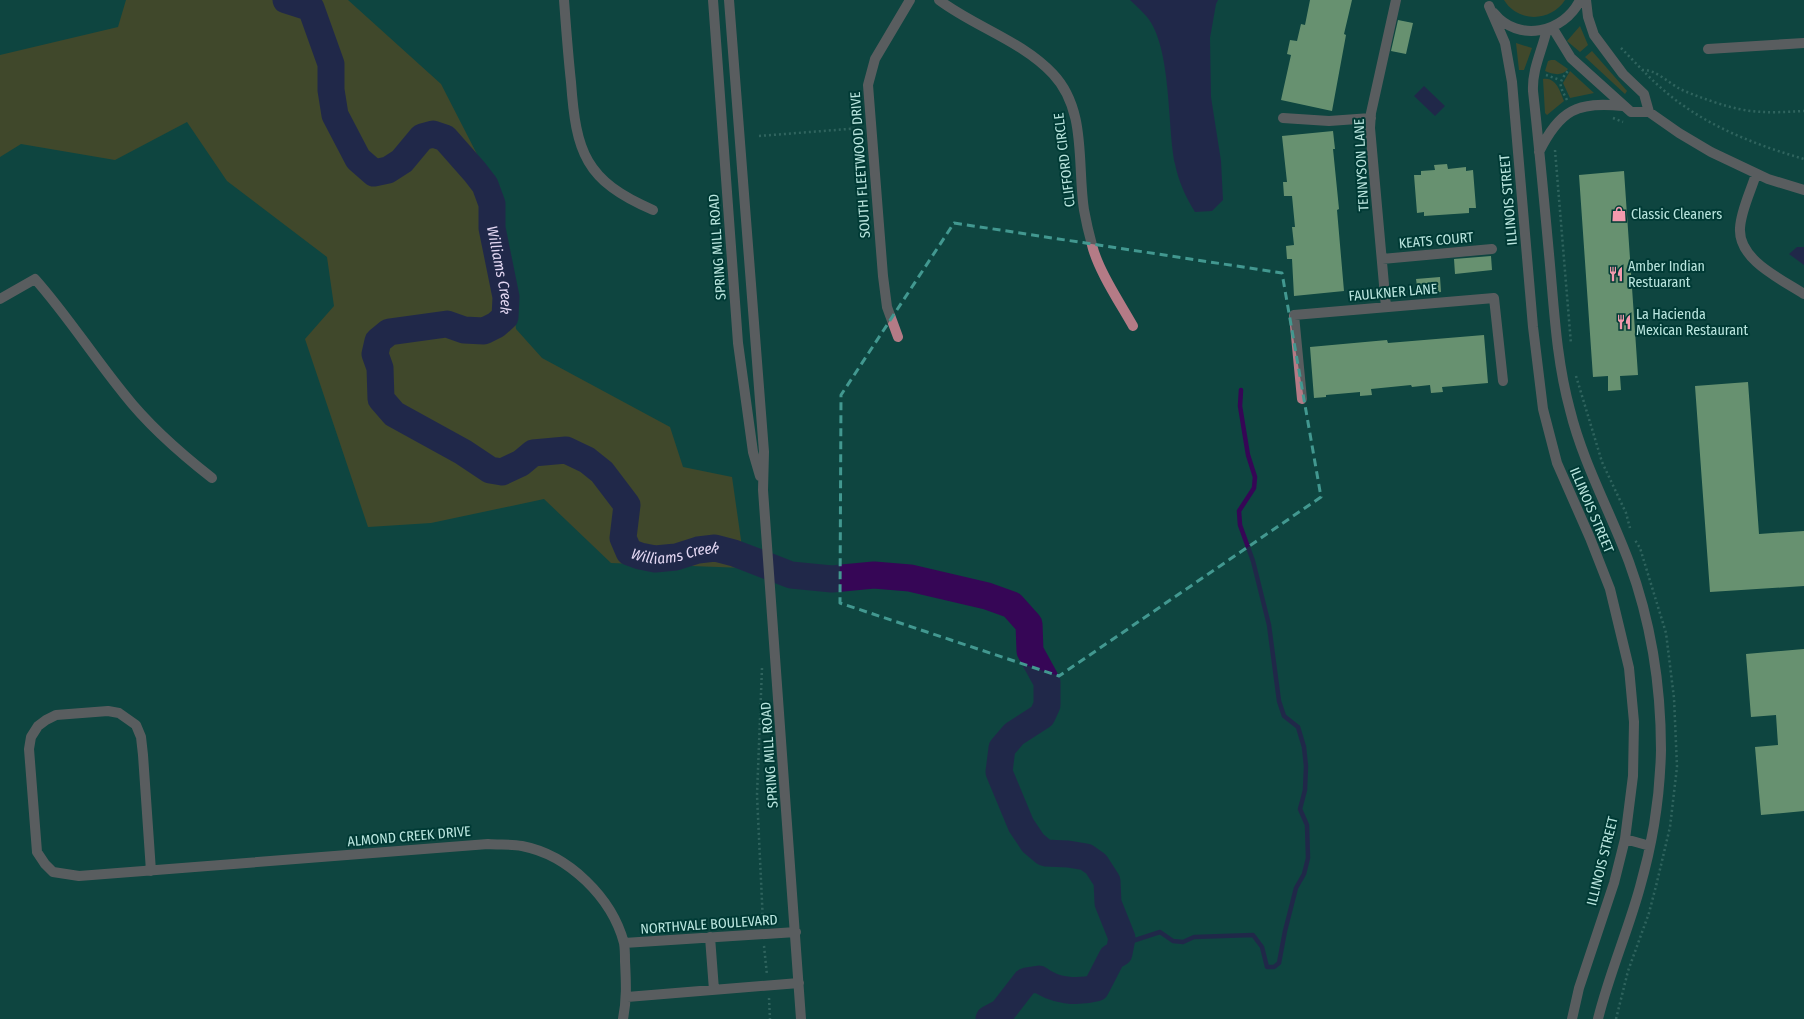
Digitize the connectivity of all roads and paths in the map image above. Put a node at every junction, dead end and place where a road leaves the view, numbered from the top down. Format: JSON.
{"nodes":[{"id":1,"x":564,"y":0,"type":"edge"},
{"id":2,"x":713,"y":0,"type":"edge"},
{"id":3,"x":730,"y":0,"type":"edge"},
{"id":4,"x":910,"y":0,"type":"edge"},
{"id":5,"x":939,"y":0,"type":"edge"},
{"id":6,"x":1396,"y":0,"type":"edge"},
{"id":7,"x":1580,"y":0,"type":"edge"},
{"id":8,"x":1586,"y":0,"type":"edge"},
{"id":9,"x":1488,"y":3,"type":"edge"},
{"id":10,"x":1550,"y":28,"type":"junction"},
{"id":11,"x":1804,"y":43,"type":"edge"},
{"id":12,"x":1620,"y":47,"type":"dead end"},
{"id":13,"x":1708,"y":49,"type":"dead end"},
{"id":14,"x":1569,"y":69,"type":"dead end"},
{"id":15,"x":1642,"y":70,"type":"junction"},
{"id":16,"x":1544,"y":75,"type":"dead end"},
{"id":17,"x":1560,"y":80,"type":"junction"},
{"id":18,"x":1567,"y":100,"type":"dead end"},
{"id":19,"x":1623,"y":106,"type":"junction"},
{"id":20,"x":1804,"y":111,"type":"edge"},
{"id":21,"x":1649,"y":112,"type":"junction"},
{"id":22,"x":1283,"y":118,"type":"dead end"},
{"id":23,"x":1371,"y":118,"type":"junction"},
{"id":24,"x":871,"y":127,"type":"junction"},
{"id":25,"x":759,"y":136,"type":"dead end"},
{"id":26,"x":1539,"y":152,"type":"junction"},
{"id":27,"x":1804,"y":159,"type":"edge"},
{"id":28,"x":1756,"y":174,"type":"junction"},
{"id":29,"x":1804,"y":190,"type":"edge"},
{"id":30,"x":654,"y":210,"type":"dead end"},
{"id":31,"x":1492,"y":249,"type":"dead end"},
{"id":32,"x":1382,"y":259,"type":"junction"},
{"id":33,"x":1804,"y":294,"type":"edge"},
{"id":34,"x":0,"y":299,"type":"edge"},
{"id":35,"x":1386,"y":307,"type":"junction"},
{"id":36,"x":1133,"y":326,"type":"dead end"},
{"id":37,"x":898,"y":337,"type":"dead end"},
{"id":38,"x":1503,"y":381,"type":"dead end"},
{"id":39,"x":1302,"y":400,"type":"dead end"},
{"id":40,"x":212,"y":478,"type":"dead end"},
{"id":41,"x":763,"y":490,"type":"junction"},
{"id":42,"x":762,"y":661,"type":"dead end"},
{"id":43,"x":1625,"y":839,"type":"junction"},
{"id":44,"x":1650,"y":846,"type":"junction"},
{"id":45,"x":151,"y":871,"type":"junction"},
{"id":46,"x":796,"y":932,"type":"junction"},
{"id":47,"x":763,"y":934,"type":"junction"},
{"id":48,"x":710,"y":937,"type":"junction"},
{"id":49,"x":624,"y":943,"type":"junction"},
{"id":50,"x":799,"y":983,"type":"junction"},
{"id":51,"x":768,"y":986,"type":"junction"},
{"id":52,"x":714,"y":990,"type":"junction"},
{"id":53,"x":627,"y":997,"type":"junction"},
{"id":54,"x":623,"y":1019,"type":"edge"},
{"id":55,"x":770,"y":1019,"type":"edge"},
{"id":56,"x":801,"y":1019,"type":"edge"},
{"id":57,"x":1572,"y":1019,"type":"edge"},
{"id":58,"x":1598,"y":1019,"type":"edge"}],
"edges":[{"from":1,"to":30,"type":"street"},
{"from":2,"to":41,"type":"street","name":"SPRING MILL ROAD"},
{"from":3,"to":41,"type":"street","name":"SPRING MILL ROAD"},
{"from":4,"to":24,"type":"street","name":"SOUTH FLEETWOOD DRIVE"},
{"from":5,"to":36,"type":"street","name":"CLIFFORD CIRCLE"},
{"from":6,"to":23,"type":"street","name":"TENNYSON LANE"},
{"from":7,"to":10,"type":"street"},
{"from":8,"to":21,"type":"street"},
{"from":9,"to":10,"type":"street"},
{"from":9,"to":43,"type":"street","name":"ILLINOIS STREET"},
{"from":10,"to":19,"type":"street"},
{"from":10,"to":26,"type":"street","name":"ILLINOIS STREET"},
{"from":11,"to":13,"type":"street"},
{"from":12,"to":15,"type":"path"},
{"from":14,"to":17,"type":"path"},
{"from":15,"to":20,"type":"path"},
{"from":15,"to":27,"type":"path"},
{"from":16,"to":17,"type":"path"},
{"from":17,"to":18,"type":"path"},
{"from":19,"to":21,"type":"street"},
{"from":19,"to":26,"type":"street"},
{"from":21,"to":28,"type":"street"},
{"from":22,"to":23,"type":"street"},
{"from":23,"to":32,"type":"street","name":"TENNYSON LANE"},
{"from":24,"to":25,"type":"path"},
{"from":24,"to":37,"type":"street","name":"SOUTH FLEETWOOD DRIVE"},
{"from":26,"to":44,"type":"street","name":"ILLINOIS STREET"},
{"from":28,"to":29,"type":"street"},
{"from":28,"to":33,"type":"street"},
{"from":31,"to":32,"type":"street","name":"KEATS COURT"},
{"from":32,"to":35,"type":"street","name":"TENNYSON LANE"},
{"from":34,"to":40,"type":"street"},
{"from":35,"to":38,"type":"street","name":"FAULKNER LANE"},
{"from":35,"to":39,"type":"street","name":"FAULKNER LANE"},
{"from":41,"to":46,"type":"street","name":"SPRING MILL ROAD"},
{"from":42,"to":47,"type":"path"},
{"from":43,"to":44,"type":"street"},
{"from":43,"to":57,"type":"street","name":"ILLINOIS STREET"},
{"from":44,"to":58,"type":"street","name":"ILLINOIS STREET"},
{"from":45,"to":45,"type":"street","name":"ALMOND CREEK DRIVE"},
{"from":45,"to":49,"type":"street","name":"ALMOND CREEK DRIVE"},
{"from":46,"to":47,"type":"street","name":"NORTHVALE BOULEVARD"},
{"from":46,"to":50,"type":"street","name":"SPRING MILL ROAD"},
{"from":47,"to":48,"type":"street","name":"NORTHVALE BOULEVARD"},
{"from":47,"to":51,"type":"path"},
{"from":48,"to":49,"type":"street","name":"NORTHVALE BOULEVARD"},
{"from":48,"to":52,"type":"street"},
{"from":49,"to":53,"type":"street"},
{"from":50,"to":51,"type":"street"},
{"from":50,"to":56,"type":"street","name":"SPRING MILL ROAD"},
{"from":51,"to":52,"type":"street"},
{"from":51,"to":55,"type":"path"},
{"from":52,"to":53,"type":"street"},
{"from":53,"to":54,"type":"street"}]}
